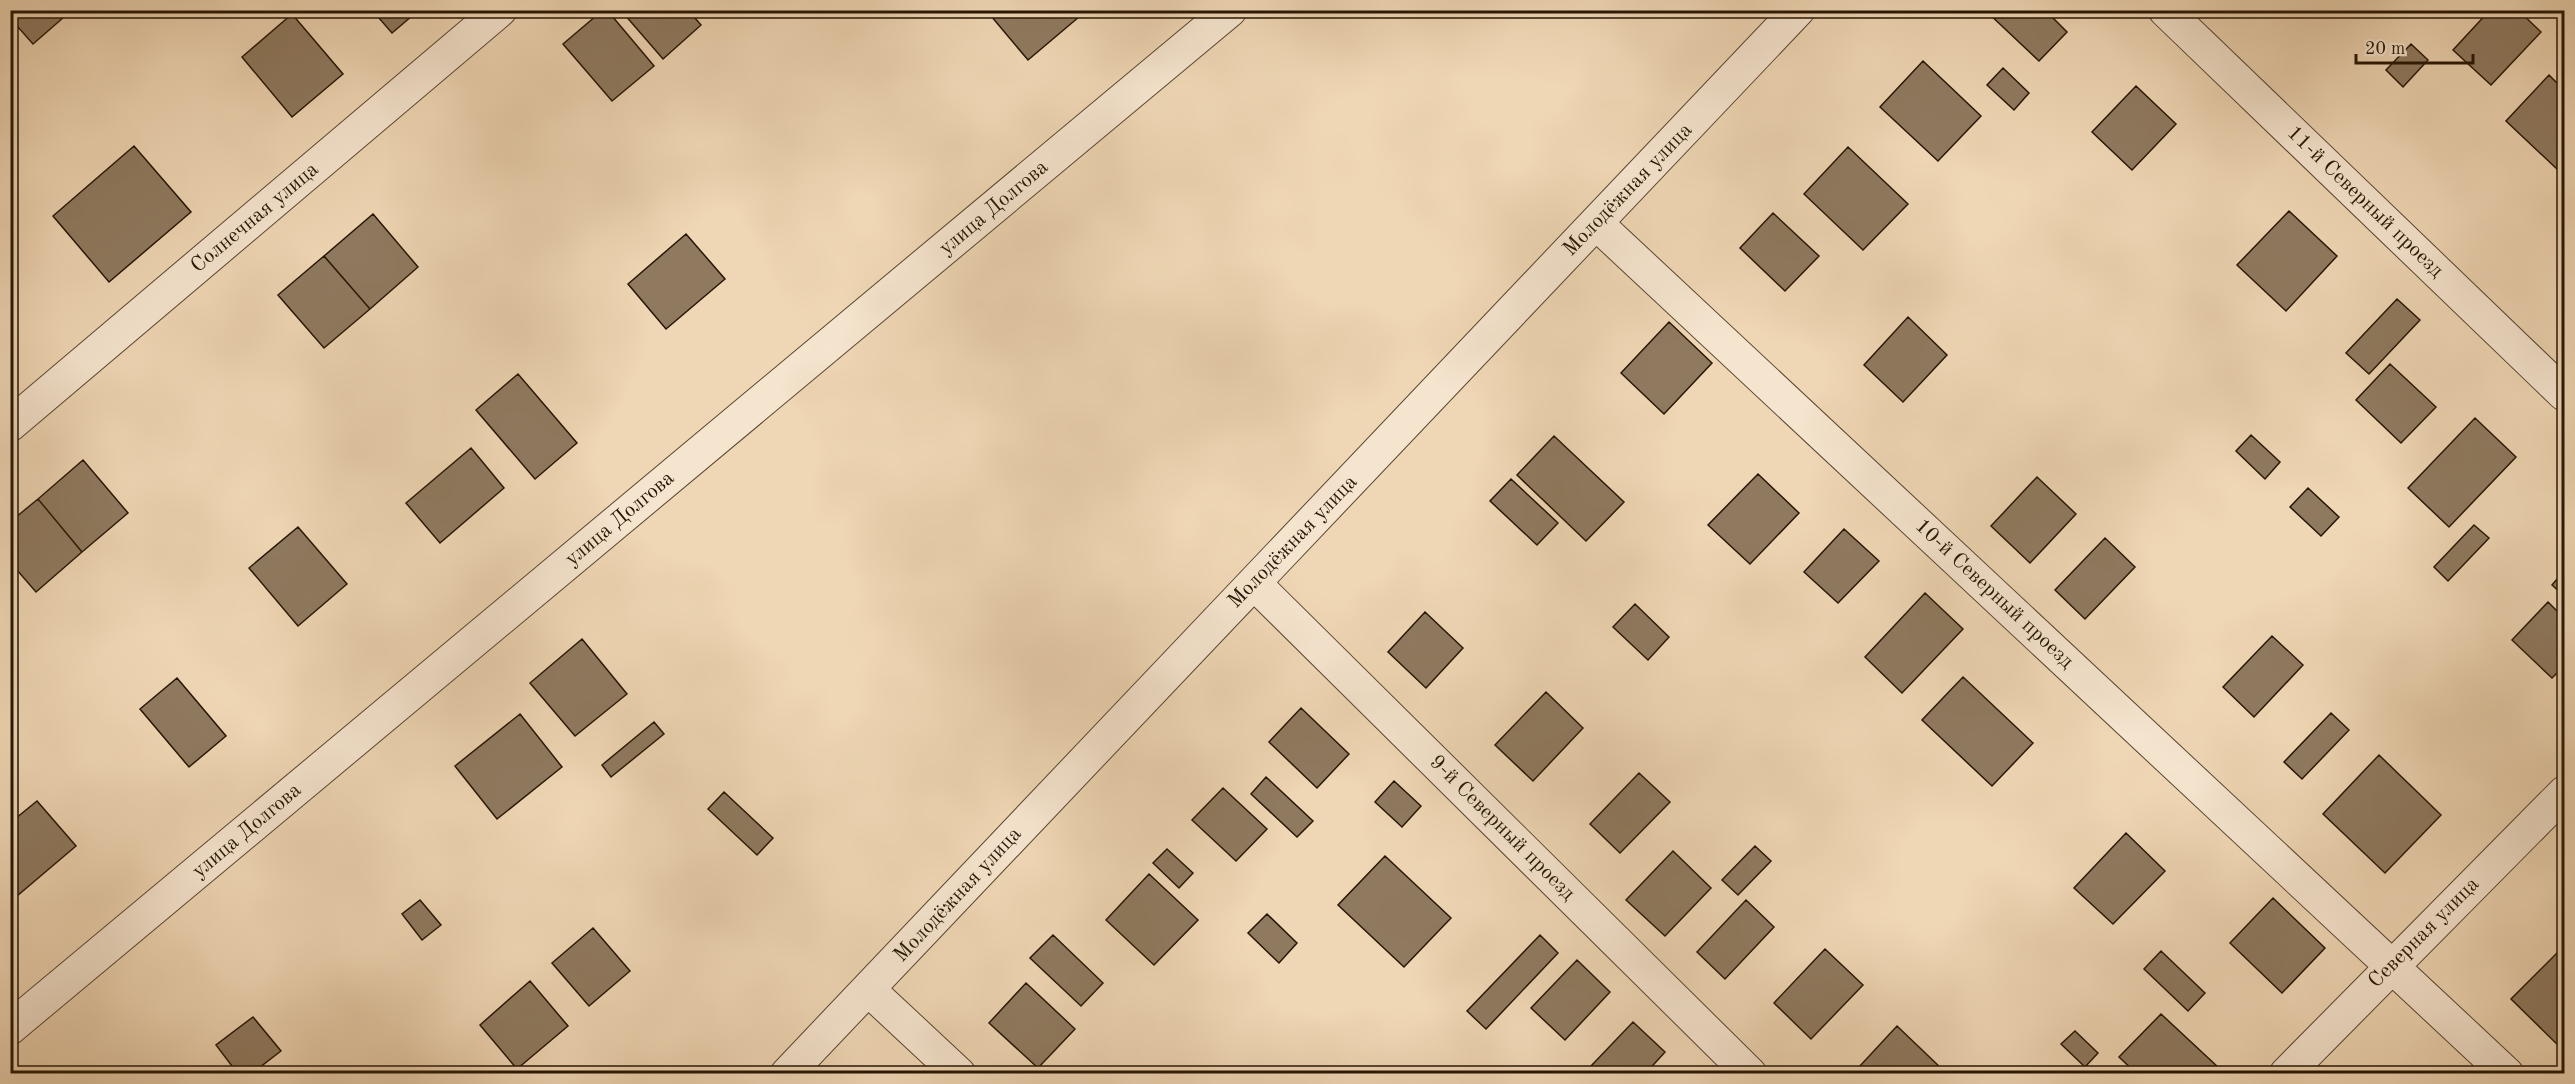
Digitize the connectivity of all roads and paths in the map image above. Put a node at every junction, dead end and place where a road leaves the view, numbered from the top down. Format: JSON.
{"nodes":[{"id":1,"x":500,"y":10,"type":"edge"},
{"id":2,"x":1798,"y":10,"type":"edge"},
{"id":3,"x":2165,"y":10,"type":"edge"},
{"id":4,"x":1215,"y":15,"type":"edge"},
{"id":5,"x":1596,"y":223,"type":"junction"},
{"id":6,"x":2565,"y":394,"type":"edge"},
{"id":7,"x":10,"y":425,"type":"edge"},
{"id":8,"x":1254,"y":583,"type":"junction"},
{"id":9,"x":2565,"y":793,"type":"edge"},
{"id":10,"x":2391,"y":965,"type":"junction"},
{"id":11,"x":869,"y":990,"type":"junction"},
{"id":12,"x":10,"y":1028,"type":"edge"},
{"id":13,"x":787,"y":1074,"type":"edge"},
{"id":14,"x":958,"y":1074,"type":"edge"},
{"id":15,"x":1750,"y":1074,"type":"edge"},
{"id":16,"x":2286,"y":1074,"type":"edge"},
{"id":17,"x":2507,"y":1074,"type":"edge"}],
"edges":[{"from":1,"to":7,"type":"street","name":"Солнечная улица"},
{"from":2,"to":5,"type":"street","name":"Молодёжная улица"},
{"from":3,"to":6,"type":"street","name":"11-й Северный проезд"},
{"from":4,"to":12,"type":"street","name":"улица Долгова"},
{"from":5,"to":8,"type":"street","name":"Молодёжная улица"},
{"from":5,"to":10,"type":"street","name":"10-й Северный проезд"},
{"from":8,"to":11,"type":"street","name":"Молодёжная улица"},
{"from":8,"to":15,"type":"street","name":"9-й Северный проезд"},
{"from":9,"to":10,"type":"street","name":"Северная улица"},
{"from":10,"to":16,"type":"street","name":"Северная улица"},
{"from":10,"to":17,"type":"street","name":"10-й Северный проезд"},
{"from":11,"to":13,"type":"street","name":"Молодёжная улица"},
{"from":11,"to":14,"type":"street"}]}
